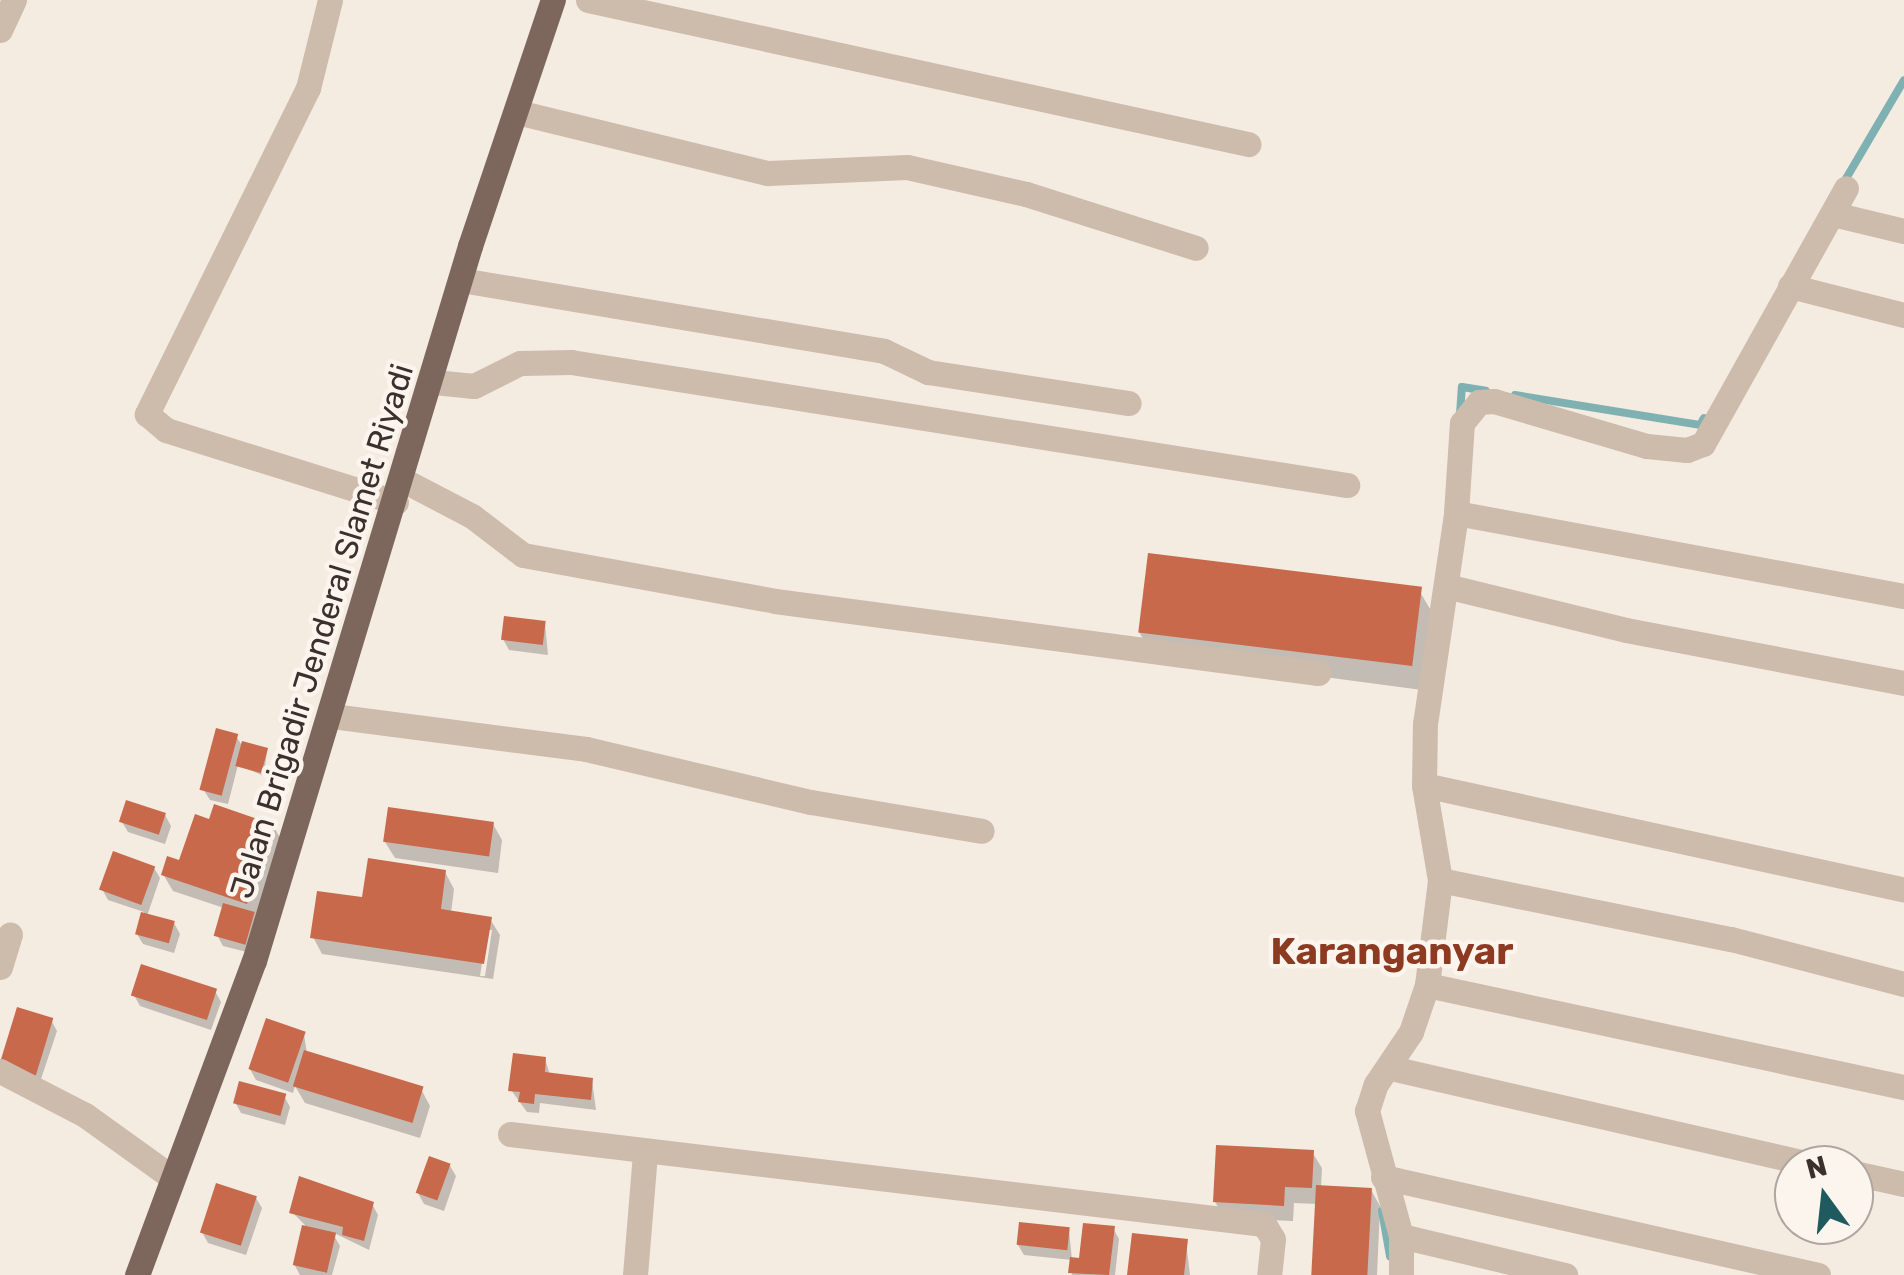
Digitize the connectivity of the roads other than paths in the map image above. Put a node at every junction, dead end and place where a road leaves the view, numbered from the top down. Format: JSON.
{"nodes":[{"id":1,"x":14,"y":0,"type":"edge"},
{"id":2,"x":330,"y":0,"type":"edge"},
{"id":3,"x":552,"y":0,"type":"edge"},
{"id":4,"x":588,"y":0,"type":"edge"},
{"id":5,"x":0,"y":30,"type":"edge"},
{"id":6,"x":518,"y":112,"type":"junction"},
{"id":7,"x":1248,"y":144,"type":"dead end"},
{"id":8,"x":1846,"y":188,"type":"dead end"},
{"id":9,"x":1833,"y":214,"type":"junction"},
{"id":10,"x":1904,"y":231,"type":"edge"},
{"id":11,"x":1196,"y":248,"type":"dead end"},
{"id":12,"x":461,"y":280,"type":"junction"},
{"id":13,"x":1790,"y":286,"type":"junction"},
{"id":14,"x":1904,"y":315,"type":"edge"},
{"id":15,"x":434,"y":382,"type":"junction"},
{"id":16,"x":1129,"y":403,"type":"dead end"},
{"id":17,"x":1347,"y":485,"type":"dead end"},
{"id":18,"x":399,"y":491,"type":"junction"},
{"id":19,"x":1456,"y":513,"type":"junction"},
{"id":20,"x":1446,"y":586,"type":"junction"},
{"id":21,"x":1904,"y":596,"type":"edge"},
{"id":22,"x":1318,"y":673,"type":"dead end"},
{"id":23,"x":1904,"y":683,"type":"edge"},
{"id":24,"x":332,"y":716,"type":"junction"},
{"id":25,"x":1424,"y":785,"type":"junction"},
{"id":26,"x":982,"y":831,"type":"dead end"},
{"id":27,"x":1440,"y":880,"type":"junction"},
{"id":28,"x":1904,"y":890,"type":"edge"},
{"id":29,"x":10,"y":936,"type":"dead end"},
{"id":30,"x":0,"y":967,"type":"edge"},
{"id":31,"x":1904,"y":984,"type":"edge"},
{"id":32,"x":1427,"y":985,"type":"junction"},
{"id":33,"x":1392,"y":1068,"type":"junction"},
{"id":34,"x":0,"y":1071,"type":"edge"},
{"id":35,"x":1904,"y":1088,"type":"edge"},
{"id":36,"x":510,"y":1134,"type":"dead end"},
{"id":37,"x":644,"y":1152,"type":"junction"},
{"id":38,"x":1774,"y":1155,"type":"edge"},
{"id":39,"x":170,"y":1176,"type":"junction"},
{"id":40,"x":1383,"y":1176,"type":"junction"},
{"id":41,"x":1874,"y":1177,"type":"edge"},
{"id":42,"x":1904,"y":1184,"type":"edge"},
{"id":43,"x":1401,"y":1236,"type":"junction"},
{"id":44,"x":137,"y":1275,"type":"edge"},
{"id":45,"x":635,"y":1275,"type":"edge"},
{"id":46,"x":1269,"y":1275,"type":"edge"},
{"id":47,"x":1401,"y":1275,"type":"edge"},
{"id":48,"x":1565,"y":1275,"type":"edge"},
{"id":49,"x":1818,"y":1275,"type":"edge"}],
"edges":[{"from":1,"to":5,"type":"street"},
{"from":2,"to":18,"type":"street"},
{"from":3,"to":6,"type":"main road","name":"Jalan Brigadir Jenderal Slamet Riyadi"},
{"from":4,"to":7,"type":"street"},
{"from":6,"to":11,"type":"street"},
{"from":6,"to":12,"type":"main road","name":"Jalan Brigadir Jenderal Slamet Riyadi"},
{"from":8,"to":9,"type":"street"},
{"from":9,"to":10,"type":"street"},
{"from":9,"to":13,"type":"street"},
{"from":12,"to":15,"type":"main road","name":"Jalan Brigadir Jenderal Slamet Riyadi"},
{"from":12,"to":16,"type":"street"},
{"from":13,"to":14,"type":"street"},
{"from":13,"to":19,"type":"street"},
{"from":15,"to":17,"type":"street"},
{"from":15,"to":18,"type":"main road","name":"Jalan Brigadir Jenderal Slamet Riyadi"},
{"from":18,"to":22,"type":"street"},
{"from":18,"to":24,"type":"main road","name":"Jalan Brigadir Jenderal Slamet Riyadi"},
{"from":19,"to":20,"type":"street"},
{"from":19,"to":21,"type":"street"},
{"from":20,"to":23,"type":"street"},
{"from":20,"to":25,"type":"street"},
{"from":24,"to":26,"type":"street"},
{"from":24,"to":39,"type":"main road","name":"Jalan Brigadir Jenderal Slamet Riyadi"},
{"from":25,"to":27,"type":"street"},
{"from":25,"to":28,"type":"street"},
{"from":27,"to":31,"type":"street"},
{"from":27,"to":32,"type":"street"},
{"from":29,"to":30,"type":"street"},
{"from":32,"to":33,"type":"street"},
{"from":32,"to":35,"type":"street"},
{"from":33,"to":38,"type":"street"},
{"from":33,"to":40,"type":"street"},
{"from":34,"to":39,"type":"street"},
{"from":36,"to":37,"type":"street"},
{"from":37,"to":45,"type":"street"},
{"from":37,"to":46,"type":"street"},
{"from":39,"to":44,"type":"main road","name":"Jalan Brigadir Jenderal Slamet Riyadi"},
{"from":40,"to":43,"type":"street"},
{"from":40,"to":49,"type":"street"},
{"from":41,"to":42,"type":"street"},
{"from":43,"to":47,"type":"street"},
{"from":43,"to":48,"type":"street"}]}
